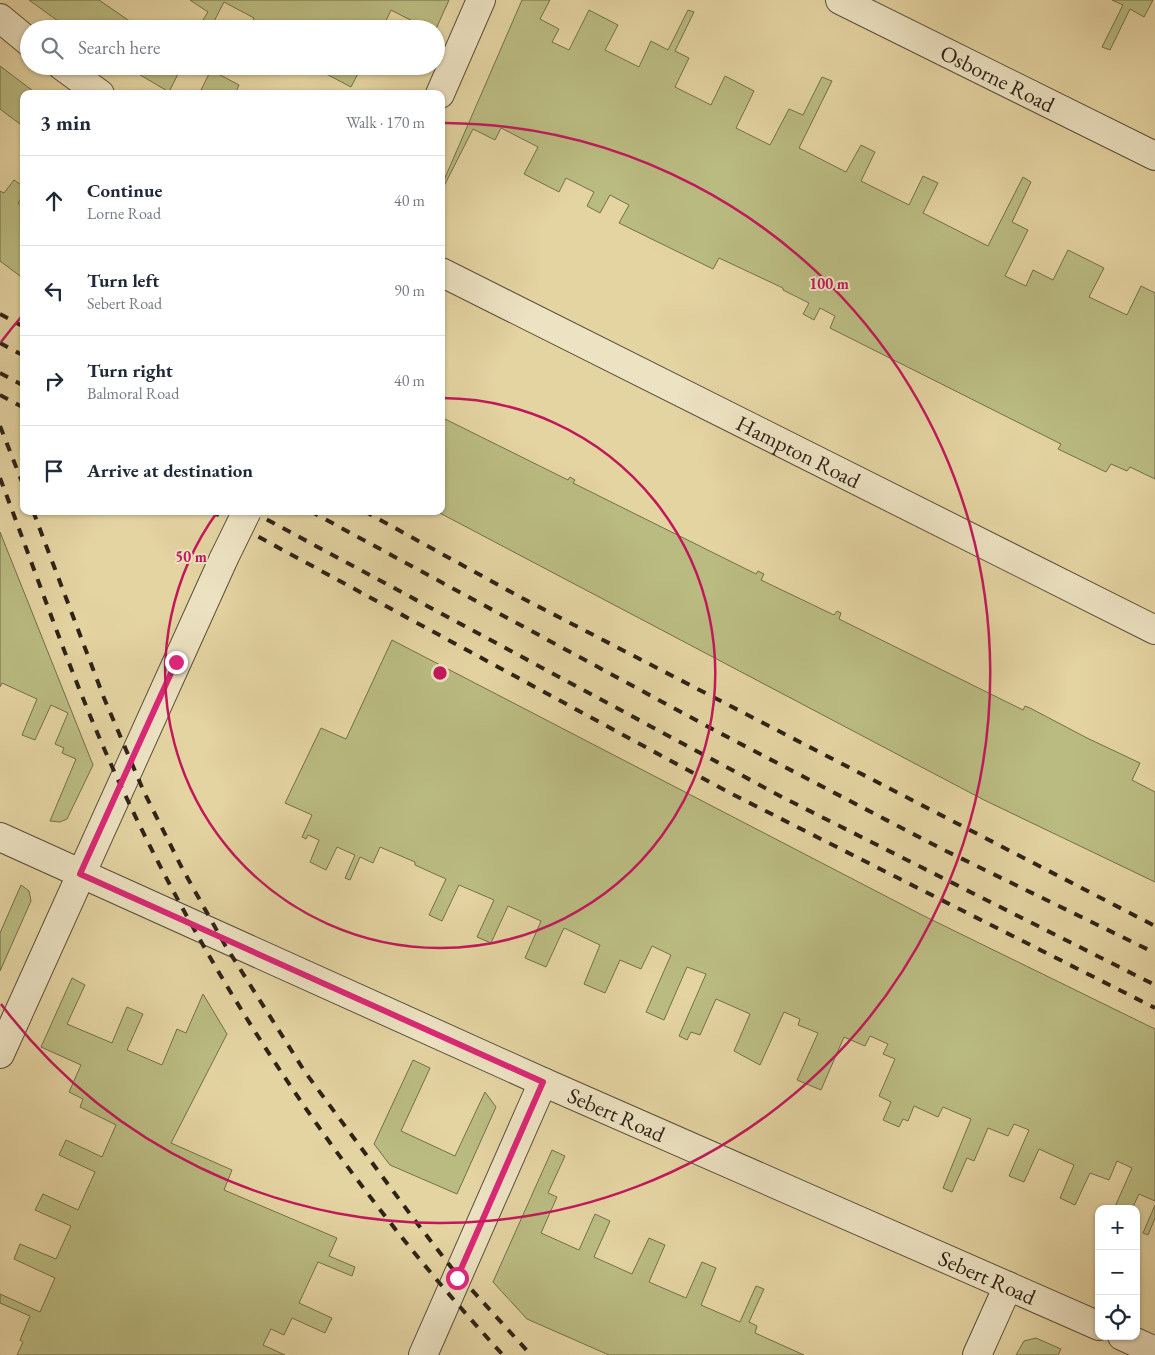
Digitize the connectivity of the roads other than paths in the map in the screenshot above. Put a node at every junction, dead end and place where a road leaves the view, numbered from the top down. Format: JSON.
{"nodes":[{"id":1,"x":481,"y":0,"type":"edge"},
{"id":2,"x":840,"y":0,"type":"edge"},
{"id":3,"x":0,"y":18,"type":"edge"},
{"id":4,"x":20,"y":35,"type":"edge"},
{"id":5,"x":74,"y":75,"type":"edge"},
{"id":6,"x":95,"y":90,"type":"edge"},
{"id":7,"x":442,"y":90,"type":"edge"},
{"id":8,"x":1155,"y":156,"type":"edge"},
{"id":9,"x":445,"y":274,"type":"edge"},
{"id":10,"x":245,"y":515,"type":"edge"},
{"id":11,"x":1155,"y":630,"type":"edge"},
{"id":12,"x":0,"y":837,"type":"edge"},
{"id":13,"x":80,"y":874,"type":"junction"},
{"id":14,"x":0,"y":1054,"type":"edge"},
{"id":15,"x":543,"y":1082,"type":"junction"},
{"id":16,"x":1008,"y":1286,"type":"junction"},
{"id":17,"x":1095,"y":1324,"type":"edge"},
{"id":18,"x":1131,"y":1340,"type":"edge"},
{"id":19,"x":1155,"y":1351,"type":"edge"},
{"id":20,"x":423,"y":1355,"type":"edge"},
{"id":21,"x":978,"y":1355,"type":"edge"}],
"edges":[{"from":1,"to":7,"type":"street"},
{"from":2,"to":8,"type":"street","name":"Osborne Road"},
{"from":3,"to":4,"type":"street"},
{"from":5,"to":6,"type":"street"},
{"from":9,"to":11,"type":"street","name":"Hampton Road"},
{"from":10,"to":13,"type":"street","bridge":true},
{"from":12,"to":13,"type":"street","name":"Sebert Road"},
{"from":13,"to":14,"type":"street"},
{"from":13,"to":15,"type":"street","name":"Sebert Road"},
{"from":15,"to":16,"type":"street","name":"Sebert Road"},
{"from":15,"to":20,"type":"street"},
{"from":16,"to":17,"type":"street","name":"Sebert Road"},
{"from":16,"to":21,"type":"street"},
{"from":18,"to":19,"type":"street"}]}
